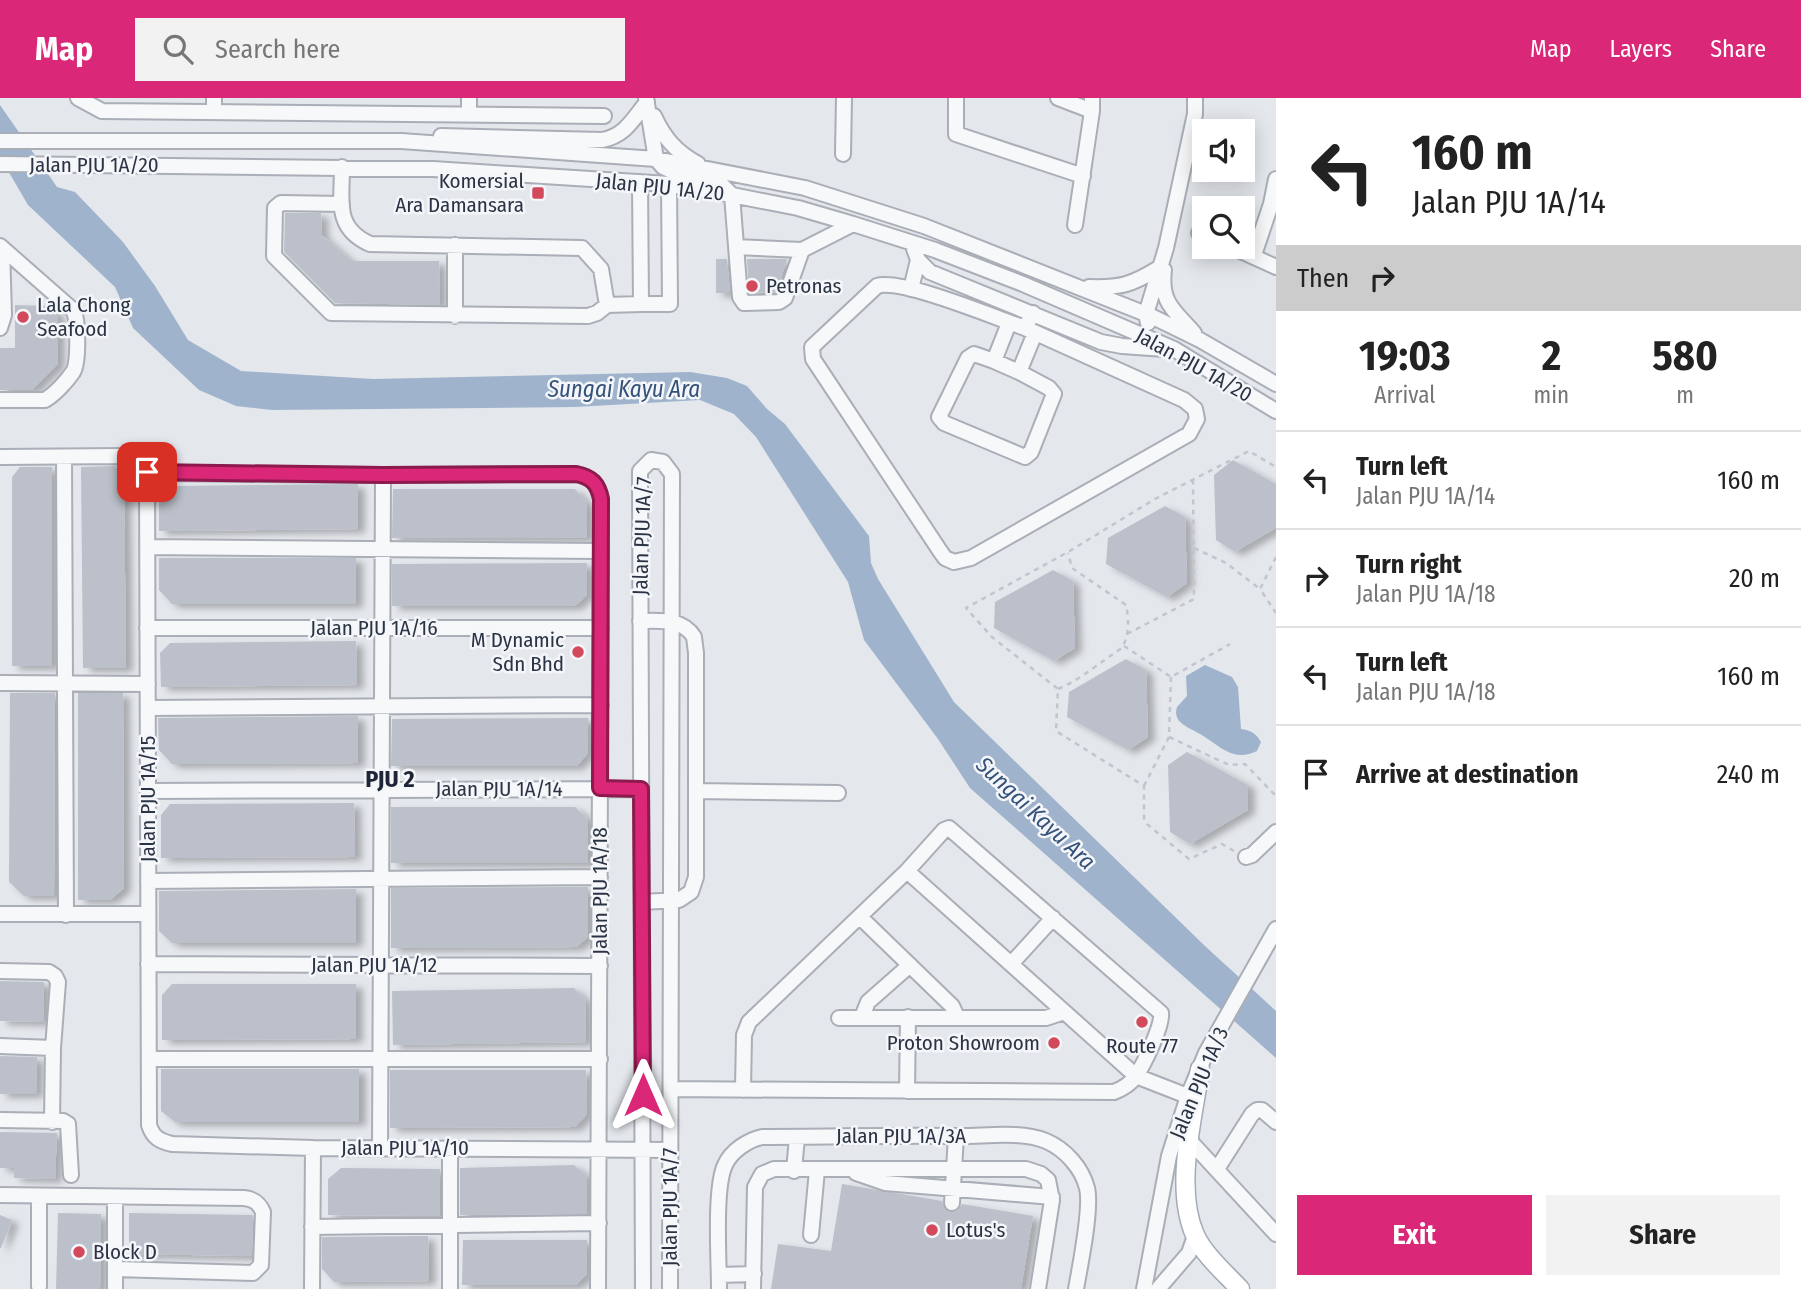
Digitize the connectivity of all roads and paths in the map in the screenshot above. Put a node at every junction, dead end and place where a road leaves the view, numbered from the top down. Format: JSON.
{"nodes":[{"id":1,"x":78,"y":98,"type":"edge"},
{"id":2,"x":342,"y":98,"type":"edge"},
{"id":3,"x":469,"y":98,"type":"edge"},
{"id":4,"x":844,"y":98,"type":"edge"},
{"id":5,"x":956,"y":98,"type":"edge"},
{"id":6,"x":1058,"y":98,"type":"edge"},
{"id":7,"x":1195,"y":98,"type":"edge"},
{"id":8,"x":647,"y":100,"type":"edge"},
{"id":9,"x":1092,"y":104,"type":"edge"},
{"id":10,"x":214,"y":105,"type":"edge"},
{"id":11,"x":343,"y":113,"type":"junction"},
{"id":12,"x":469,"y":114,"type":"junction"},
{"id":13,"x":604,"y":116,"type":"dead end"},
{"id":14,"x":0,"y":141,"type":"edge"},
{"id":15,"x":401,"y":141,"type":"junction"},
{"id":16,"x":843,"y":154,"type":"dead end"},
{"id":17,"x":656,"y":159,"type":"junction"},
{"id":18,"x":0,"y":164,"type":"edge"},
{"id":19,"x":342,"y":167,"type":"junction"},
{"id":20,"x":710,"y":170,"type":"junction"},
{"id":21,"x":1083,"y":176,"type":"junction"},
{"id":22,"x":1276,"y":179,"type":"edge"},
{"id":23,"x":640,"y":182,"type":"junction"},
{"id":24,"x":669,"y":184,"type":"junction"},
{"id":25,"x":732,"y":195,"type":"junction"},
{"id":26,"x":342,"y":204,"type":"junction"},
{"id":27,"x":1274,"y":204,"type":"edge"},
{"id":28,"x":853,"y":224,"type":"junction"},
{"id":29,"x":1076,"y":225,"type":"dead end"},
{"id":30,"x":912,"y":243,"type":"junction"},
{"id":31,"x":455,"y":245,"type":"junction"},
{"id":32,"x":1,"y":247,"type":"edge"},
{"id":33,"x":736,"y":247,"type":"junction"},
{"id":34,"x":1166,"y":248,"type":"junction"},
{"id":35,"x":803,"y":250,"type":"junction"},
{"id":36,"x":1255,"y":253,"type":"edge"},
{"id":37,"x":1255,"y":256,"type":"edge"},
{"id":38,"x":918,"y":260,"type":"junction"},
{"id":39,"x":1276,"y":267,"type":"edge"},
{"id":40,"x":1159,"y":268,"type":"junction"},
{"id":41,"x":1080,"y":287,"type":"junction"},
{"id":42,"x":911,"y":289,"type":"junction"},
{"id":43,"x":641,"y":304,"type":"junction"},
{"id":44,"x":607,"y":305,"type":"junction"},
{"id":45,"x":1033,"y":313,"type":"junction"},
{"id":46,"x":1146,"y":314,"type":"junction"},
{"id":47,"x":455,"y":316,"type":"junction"},
{"id":48,"x":1009,"y":323,"type":"junction"},
{"id":49,"x":0,"y":328,"type":"edge"},
{"id":50,"x":1030,"y":330,"type":"junction"},
{"id":51,"x":1200,"y":340,"type":"junction"},
{"id":52,"x":1180,"y":353,"type":"junction"},
{"id":53,"x":994,"y":361,"type":"junction"},
{"id":54,"x":1019,"y":372,"type":"junction"},
{"id":55,"x":1276,"y":384,"type":"edge"},
{"id":56,"x":0,"y":400,"type":"edge"},
{"id":57,"x":1276,"y":411,"type":"edge"},
{"id":58,"x":0,"y":457,"type":"edge"},
{"id":59,"x":64,"y":457,"type":"junction"},
{"id":60,"x":1276,"y":467,"type":"edge"},
{"id":61,"x":147,"y":472,"type":"junction"},
{"id":62,"x":383,"y":475,"type":"junction"},
{"id":63,"x":1193,"y":479,"type":"junction"},
{"id":64,"x":147,"y":547,"type":"junction"},
{"id":65,"x":1193,"y":548,"type":"junction"},
{"id":66,"x":382,"y":550,"type":"junction"},
{"id":67,"x":601,"y":551,"type":"junction"},
{"id":68,"x":1068,"y":551,"type":"junction"},
{"id":69,"x":1276,"y":557,"type":"edge"},
{"id":70,"x":1259,"y":589,"type":"junction"},
{"id":71,"x":1276,"y":613,"type":"edge"},
{"id":72,"x":640,"y":621,"type":"junction"},
{"id":73,"x":672,"y":621,"type":"junction"},
{"id":74,"x":147,"y":628,"type":"junction"},
{"id":75,"x":382,"y":628,"type":"junction"},
{"id":76,"x":601,"y":628,"type":"junction"},
{"id":77,"x":1127,"y":634,"type":"junction"},
{"id":78,"x":1230,"y":644,"type":"dead end"},
{"id":79,"x":1124,"y":646,"type":"junction"},
{"id":80,"x":1171,"y":677,"type":"junction"},
{"id":81,"x":0,"y":683,"type":"edge"},
{"id":82,"x":65,"y":683,"type":"junction"},
{"id":83,"x":148,"y":684,"type":"junction"},
{"id":84,"x":1058,"y":689,"type":"junction"},
{"id":85,"x":601,"y":705,"type":"junction"},
{"id":86,"x":382,"y":706,"type":"junction"},
{"id":87,"x":148,"y":708,"type":"junction"},
{"id":88,"x":1169,"y":737,"type":"junction"},
{"id":89,"x":1144,"y":786,"type":"junction"},
{"id":90,"x":600,"y":788,"type":"junction"},
{"id":91,"x":641,"y":789,"type":"junction"},
{"id":92,"x":382,"y":790,"type":"junction"},
{"id":93,"x":148,"y":791,"type":"junction"},
{"id":94,"x":697,"y":791,"type":"junction"},
{"id":95,"x":838,"y":793,"type":"dead end"},
{"id":96,"x":1276,"y":796,"type":"edge"},
{"id":97,"x":1276,"y":832,"type":"edge"},
{"id":98,"x":1245,"y":858,"type":"joint"},
{"id":99,"x":907,"y":871,"type":"junction"},
{"id":100,"x":600,"y":877,"type":"junction"},
{"id":101,"x":381,"y":880,"type":"junction"},
{"id":102,"x":148,"y":881,"type":"junction"},
{"id":103,"x":671,"y":901,"type":"junction"},
{"id":104,"x":642,"y":902,"type":"junction"},
{"id":105,"x":0,"y":914,"type":"edge"},
{"id":106,"x":148,"y":914,"type":"junction"},
{"id":107,"x":66,"y":915,"type":"junction"},
{"id":108,"x":860,"y":917,"type":"junction"},
{"id":109,"x":1053,"y":918,"type":"junction"},
{"id":110,"x":1274,"y":931,"type":"edge"},
{"id":111,"x":148,"y":964,"type":"junction"},
{"id":112,"x":1011,"y":964,"type":"junction"},
{"id":113,"x":381,"y":965,"type":"junction"},
{"id":114,"x":910,"y":965,"type":"junction"},
{"id":115,"x":600,"y":966,"type":"junction"},
{"id":116,"x":0,"y":971,"type":"edge"},
{"id":117,"x":1065,"y":1012,"type":"junction"},
{"id":118,"x":862,"y":1017,"type":"junction"},
{"id":119,"x":908,"y":1017,"type":"junction"},
{"id":120,"x":957,"y":1017,"type":"junction"},
{"id":121,"x":839,"y":1018,"type":"dead end"},
{"id":122,"x":0,"y":1046,"type":"edge"},
{"id":123,"x":53,"y":1048,"type":"junction"},
{"id":124,"x":149,"y":1059,"type":"junction"},
{"id":125,"x":600,"y":1059,"type":"junction"},
{"id":126,"x":381,"y":1060,"type":"junction"},
{"id":127,"x":1203,"y":1061,"type":"joint"},
{"id":128,"x":1136,"y":1076,"type":"junction"},
{"id":129,"x":671,"y":1090,"type":"junction"},
{"id":130,"x":743,"y":1090,"type":"junction"},
{"id":131,"x":907,"y":1091,"type":"junction"},
{"id":132,"x":1192,"y":1097,"type":"junction"},
{"id":133,"x":0,"y":1120,"type":"edge"},
{"id":134,"x":52,"y":1122,"type":"junction"},
{"id":135,"x":1276,"y":1122,"type":"edge"},
{"id":136,"x":149,"y":1125,"type":"joint"},
{"id":137,"x":956,"y":1136,"type":"junction"},
{"id":138,"x":797,"y":1137,"type":"junction"},
{"id":139,"x":1190,"y":1141,"type":"junction"},
{"id":140,"x":313,"y":1148,"type":"junction"},
{"id":141,"x":380,"y":1148,"type":"junction"},
{"id":142,"x":450,"y":1149,"type":"junction"},
{"id":143,"x":599,"y":1149,"type":"junction"},
{"id":144,"x":643,"y":1150,"type":"junction"},
{"id":145,"x":670,"y":1150,"type":"junction"},
{"id":146,"x":954,"y":1169,"type":"junction"},
{"id":147,"x":1217,"y":1169,"type":"junction"},
{"id":148,"x":817,"y":1170,"type":"junction"},
{"id":149,"x":849,"y":1170,"type":"junction"},
{"id":150,"x":794,"y":1171,"type":"junction"},
{"id":151,"x":71,"y":1175,"type":"dead end"},
{"id":152,"x":0,"y":1195,"type":"edge"},
{"id":153,"x":39,"y":1196,"type":"junction"},
{"id":154,"x":953,"y":1196,"type":"junction"},
{"id":155,"x":115,"y":1197,"type":"junction"},
{"id":156,"x":1052,"y":1197,"type":"junction"},
{"id":157,"x":599,"y":1223,"type":"junction"},
{"id":158,"x":450,"y":1225,"type":"junction"},
{"id":159,"x":312,"y":1227,"type":"junction"},
{"id":160,"x":1276,"y":1234,"type":"edge"},
{"id":161,"x":811,"y":1236,"type":"dead end"},
{"id":162,"x":1195,"y":1236,"type":"junction"},
{"id":163,"x":115,"y":1269,"type":"junction"},
{"id":164,"x":719,"y":1282,"type":"edge"},
{"id":165,"x":753,"y":1282,"type":"edge"},
{"id":166,"x":39,"y":1286,"type":"dead end"},
{"id":167,"x":115,"y":1289,"type":"edge"},
{"id":168,"x":312,"y":1289,"type":"edge"},
{"id":169,"x":450,"y":1289,"type":"edge"},
{"id":170,"x":598,"y":1289,"type":"edge"},
{"id":171,"x":643,"y":1289,"type":"edge"},
{"id":172,"x":670,"y":1289,"type":"edge"},
{"id":173,"x":1038,"y":1289,"type":"edge"},
{"id":174,"x":1076,"y":1289,"type":"edge"},
{"id":175,"x":1144,"y":1289,"type":"edge"},
{"id":176,"x":1158,"y":1289,"type":"edge"},
{"id":177,"x":1240,"y":1289,"type":"edge"}],
"edges":[{"from":1,"to":10,"type":"street"},
{"from":2,"to":11,"type":"street"},
{"from":3,"to":12,"type":"street"},
{"from":4,"to":16,"type":"street"},
{"from":5,"to":21,"type":"street"},
{"from":6,"to":9,"type":"street"},
{"from":7,"to":34,"type":"street"},
{"from":8,"to":15,"type":"street"},
{"from":8,"to":17,"type":"street"},
{"from":8,"to":20,"type":"street"},
{"from":9,"to":21,"type":"street"},
{"from":10,"to":11,"type":"street"},
{"from":11,"to":12,"type":"street"},
{"from":12,"to":13,"type":"street"},
{"from":14,"to":15,"type":"street","name":"Jalan PJU 1A/20"},
{"from":15,"to":17,"type":"street","name":"Jalan PJU 1A/20"},
{"from":17,"to":20,"type":"street","name":"Jalan PJU 1A/20"},
{"from":17,"to":25,"type":"street"},
{"from":18,"to":19,"type":"street","name":"Jalan PJU 1A/20"},
{"from":19,"to":23,"type":"street","name":"Jalan PJU 1A/20"},
{"from":19,"to":26,"type":"street"},
{"from":20,"to":41,"type":"street","name":"Jalan PJU 1A/20"},
{"from":21,"to":29,"type":"street"},
{"from":22,"to":27,"type":"street"},
{"from":23,"to":24,"type":"street","name":"Jalan PJU 1A/20"},
{"from":23,"to":43,"type":"street"},
{"from":24,"to":25,"type":"street","name":"Jalan PJU 1A/20"},
{"from":24,"to":43,"type":"street"},
{"from":25,"to":28,"type":"street","name":"Jalan PJU 1A/20"},
{"from":25,"to":33,"type":"street"},
{"from":26,"to":31,"type":"street"},
{"from":26,"to":47,"type":"street"},
{"from":27,"to":36,"type":"street"},
{"from":28,"to":30,"type":"street","name":"Jalan PJU 1A/20"},
{"from":28,"to":35,"type":"street"},
{"from":30,"to":38,"type":"street"},
{"from":30,"to":52,"type":"street","name":"Jalan PJU 1A/20"},
{"from":31,"to":44,"type":"street"},
{"from":31,"to":47,"type":"street"},
{"from":32,"to":49,"type":"street"},
{"from":32,"to":56,"type":"street"},
{"from":33,"to":35,"type":"street"},
{"from":33,"to":35,"type":"street"},
{"from":34,"to":40,"type":"street"},
{"from":34,"to":51,"type":"street"},
{"from":37,"to":39,"type":"street"},
{"from":38,"to":42,"type":"street"},
{"from":38,"to":45,"type":"street"},
{"from":40,"to":41,"type":"street"},
{"from":40,"to":46,"type":"street"},
{"from":41,"to":46,"type":"street","name":"Jalan PJU 1A/20"},
{"from":42,"to":48,"type":"street"},
{"from":42,"to":50,"type":"street"},
{"from":43,"to":44,"type":"street"},
{"from":44,"to":47,"type":"street"},
{"from":45,"to":50,"type":"street"},
{"from":45,"to":52,"type":"street"},
{"from":46,"to":51,"type":"street","name":"Jalan PJU 1A/20"},
{"from":46,"to":52,"type":"street"},
{"from":48,"to":50,"type":"street"},
{"from":48,"to":53,"type":"street"},
{"from":50,"to":54,"type":"street"},
{"from":51,"to":55,"type":"street","name":"Jalan PJU 1A/20"},
{"from":52,"to":57,"type":"street","name":"Jalan PJU 1A/20"},
{"from":53,"to":54,"type":"street"},
{"from":53,"to":54,"type":"street"},
{"from":58,"to":59,"type":"street"},
{"from":59,"to":61,"type":"street"},
{"from":59,"to":82,"type":"street"},
{"from":60,"to":63,"type":"path"},
{"from":61,"to":62,"type":"street","name":"Jalan PJU 1A/18"},
{"from":61,"to":64,"type":"street","name":"Jalan PJU 1A/15"},
{"from":62,"to":66,"type":"street"},
{"from":62,"to":67,"type":"street","name":"Jalan PJU 1A/18"},
{"from":63,"to":65,"type":"path"},
{"from":63,"to":68,"type":"path"},
{"from":64,"to":66,"type":"street"},
{"from":64,"to":74,"type":"street","name":"Jalan PJU 1A/15"},
{"from":65,"to":70,"type":"path"},
{"from":65,"to":77,"type":"path"},
{"from":66,"to":67,"type":"street"},
{"from":66,"to":75,"type":"street"},
{"from":67,"to":76,"type":"street","name":"Jalan PJU 1A/18"},
{"from":68,"to":77,"type":"path"},
{"from":68,"to":84,"type":"path"},
{"from":69,"to":70,"type":"path"},
{"from":70,"to":71,"type":"path"},
{"from":72,"to":73,"type":"street"},
{"from":72,"to":73,"type":"street","name":"Jalan PJU 1A/7"},
{"from":72,"to":91,"type":"street","name":"Jalan PJU 1A/7"},
{"from":73,"to":94,"type":"street"},
{"from":73,"to":103,"type":"street","name":"Jalan PJU 1A/7"},
{"from":74,"to":75,"type":"street","name":"Jalan PJU 1A/16"},
{"from":74,"to":83,"type":"street","name":"Jalan PJU 1A/15"},
{"from":75,"to":76,"type":"street","name":"Jalan PJU 1A/16"},
{"from":75,"to":86,"type":"street"},
{"from":76,"to":85,"type":"street","name":"Jalan PJU 1A/18"},
{"from":77,"to":79,"type":"path"},
{"from":78,"to":80,"type":"path"},
{"from":79,"to":80,"type":"path"},
{"from":79,"to":84,"type":"path"},
{"from":80,"to":88,"type":"path"},
{"from":81,"to":82,"type":"street"},
{"from":82,"to":83,"type":"street"},
{"from":82,"to":107,"type":"street"},
{"from":83,"to":87,"type":"street","name":"Jalan PJU 1A/15"},
{"from":84,"to":89,"type":"path"},
{"from":85,"to":86,"type":"street"},
{"from":85,"to":90,"type":"street","name":"Jalan PJU 1A/18"},
{"from":86,"to":87,"type":"street"},
{"from":86,"to":92,"type":"street"},
{"from":87,"to":93,"type":"street","name":"Jalan PJU 1A/15"},
{"from":88,"to":89,"type":"path"},
{"from":88,"to":96,"type":"path"},
{"from":89,"to":98,"type":"path"},
{"from":90,"to":91,"type":"street","name":"Jalan PJU 1A/14"},
{"from":90,"to":92,"type":"street","name":"Jalan PJU 1A/14"},
{"from":90,"to":100,"type":"street","name":"Jalan PJU 1A/18"},
{"from":91,"to":104,"type":"street","name":"Jalan PJU 1A/7"},
{"from":92,"to":93,"type":"street","name":"Jalan PJU 1A/14"},
{"from":92,"to":101,"type":"street"},
{"from":93,"to":102,"type":"street","name":"Jalan PJU 1A/15"},
{"from":94,"to":95,"type":"street"},
{"from":94,"to":103,"type":"street"},
{"from":97,"to":98,"type":"street"},
{"from":99,"to":108,"type":"street"},
{"from":99,"to":109,"type":"street"},
{"from":99,"to":112,"type":"street"},
{"from":100,"to":101,"type":"street"},
{"from":100,"to":115,"type":"street","name":"Jalan PJU 1A/18"},
{"from":101,"to":102,"type":"street"},
{"from":101,"to":113,"type":"street"},
{"from":102,"to":106,"type":"street","name":"Jalan PJU 1A/15"},
{"from":103,"to":104,"type":"street"},
{"from":103,"to":129,"type":"street","name":"Jalan PJU 1A/7"},
{"from":104,"to":144,"type":"street","name":"Jalan PJU 1A/7"},
{"from":105,"to":107,"type":"street"},
{"from":106,"to":107,"type":"street"},
{"from":106,"to":111,"type":"street","name":"Jalan PJU 1A/15"},
{"from":108,"to":114,"type":"street"},
{"from":108,"to":130,"type":"street"},
{"from":109,"to":112,"type":"street"},
{"from":109,"to":128,"type":"street"},
{"from":110,"to":127,"type":"street","name":"Jalan PJU 1A/3"},
{"from":111,"to":113,"type":"street","name":"Jalan PJU 1A/12"},
{"from":111,"to":124,"type":"street","name":"Jalan PJU 1A/15"},
{"from":112,"to":117,"type":"street"},
{"from":113,"to":115,"type":"street","name":"Jalan PJU 1A/12"},
{"from":113,"to":126,"type":"street"},
{"from":114,"to":118,"type":"street"},
{"from":114,"to":120,"type":"street"},
{"from":115,"to":125,"type":"street","name":"Jalan PJU 1A/18"},
{"from":116,"to":123,"type":"street"},
{"from":117,"to":120,"type":"street"},
{"from":117,"to":128,"type":"street"},
{"from":118,"to":119,"type":"street"},
{"from":118,"to":121,"type":"street"},
{"from":119,"to":120,"type":"street"},
{"from":119,"to":131,"type":"street"},
{"from":122,"to":123,"type":"street"},
{"from":123,"to":134,"type":"street"},
{"from":124,"to":126,"type":"street"},
{"from":124,"to":136,"type":"street","name":"Jalan PJU 1A/15"},
{"from":125,"to":126,"type":"street"},
{"from":125,"to":143,"type":"street","name":"Jalan PJU 1A/18"},
{"from":126,"to":141,"type":"street"},
{"from":127,"to":132,"type":"main road"},
{"from":128,"to":131,"type":"street"},
{"from":128,"to":132,"type":"street"},
{"from":129,"to":130,"type":"street"},
{"from":129,"to":145,"type":"street","name":"Jalan PJU 1A/7"},
{"from":130,"to":131,"type":"street"},
{"from":132,"to":139,"type":"main road"},
{"from":132,"to":175,"type":"street","name":"Jalan PJU 1A/3"},
{"from":133,"to":134,"type":"street"},
{"from":134,"to":151,"type":"street"},
{"from":135,"to":147,"type":"street"},
{"from":136,"to":140,"type":"street","name":"Jalan PJU 1A/10"},
{"from":137,"to":138,"type":"street","name":"Jalan PJU 1A/3A"},
{"from":137,"to":146,"type":"street"},
{"from":137,"to":174,"type":"street","name":"Jalan PJU 1A/3A"},
{"from":138,"to":150,"type":"street"},
{"from":138,"to":164,"type":"street","name":"Jalan PJU 1A/3A"},
{"from":139,"to":147,"type":"street","name":"Jalan PJU 1A/3"},
{"from":139,"to":162,"type":"main road"},
{"from":140,"to":141,"type":"street","name":"Jalan PJU 1A/10"},
{"from":140,"to":159,"type":"street"},
{"from":141,"to":142,"type":"street","name":"Jalan PJU 1A/10"},
{"from":142,"to":143,"type":"street","name":"Jalan PJU 1A/10"},
{"from":142,"to":158,"type":"street"},
{"from":143,"to":144,"type":"street","name":"Jalan PJU 1A/10"},
{"from":143,"to":157,"type":"street","name":"Jalan PJU 1A/18"},
{"from":144,"to":145,"type":"street","name":"Jalan PJU 1A/10"},
{"from":144,"to":171,"type":"street","name":"Jalan PJU 1A/7"},
{"from":145,"to":172,"type":"street","name":"Jalan PJU 1A/7"},
{"from":146,"to":149,"type":"street"},
{"from":146,"to":154,"type":"street"},
{"from":146,"to":156,"type":"street"},
{"from":147,"to":160,"type":"street","name":"Jalan PJU 1A/3"},
{"from":148,"to":149,"type":"street"},
{"from":148,"to":150,"type":"street"},
{"from":148,"to":161,"type":"street"},
{"from":149,"to":154,"type":"street"},
{"from":150,"to":165,"type":"street"},
{"from":152,"to":153,"type":"street"},
{"from":153,"to":155,"type":"street"},
{"from":153,"to":166,"type":"street"},
{"from":154,"to":156,"type":"street"},
{"from":155,"to":163,"type":"street"},
{"from":155,"to":163,"type":"street"},
{"from":156,"to":173,"type":"street"},
{"from":157,"to":158,"type":"street"},
{"from":157,"to":170,"type":"street","name":"Jalan PJU 1A/18"},
{"from":158,"to":159,"type":"street"},
{"from":158,"to":169,"type":"street"},
{"from":159,"to":168,"type":"street"},
{"from":162,"to":176,"type":"street"},
{"from":162,"to":177,"type":"main road"},
{"from":163,"to":167,"type":"street"},
{"from":164,"to":165,"type":"street"}]}
